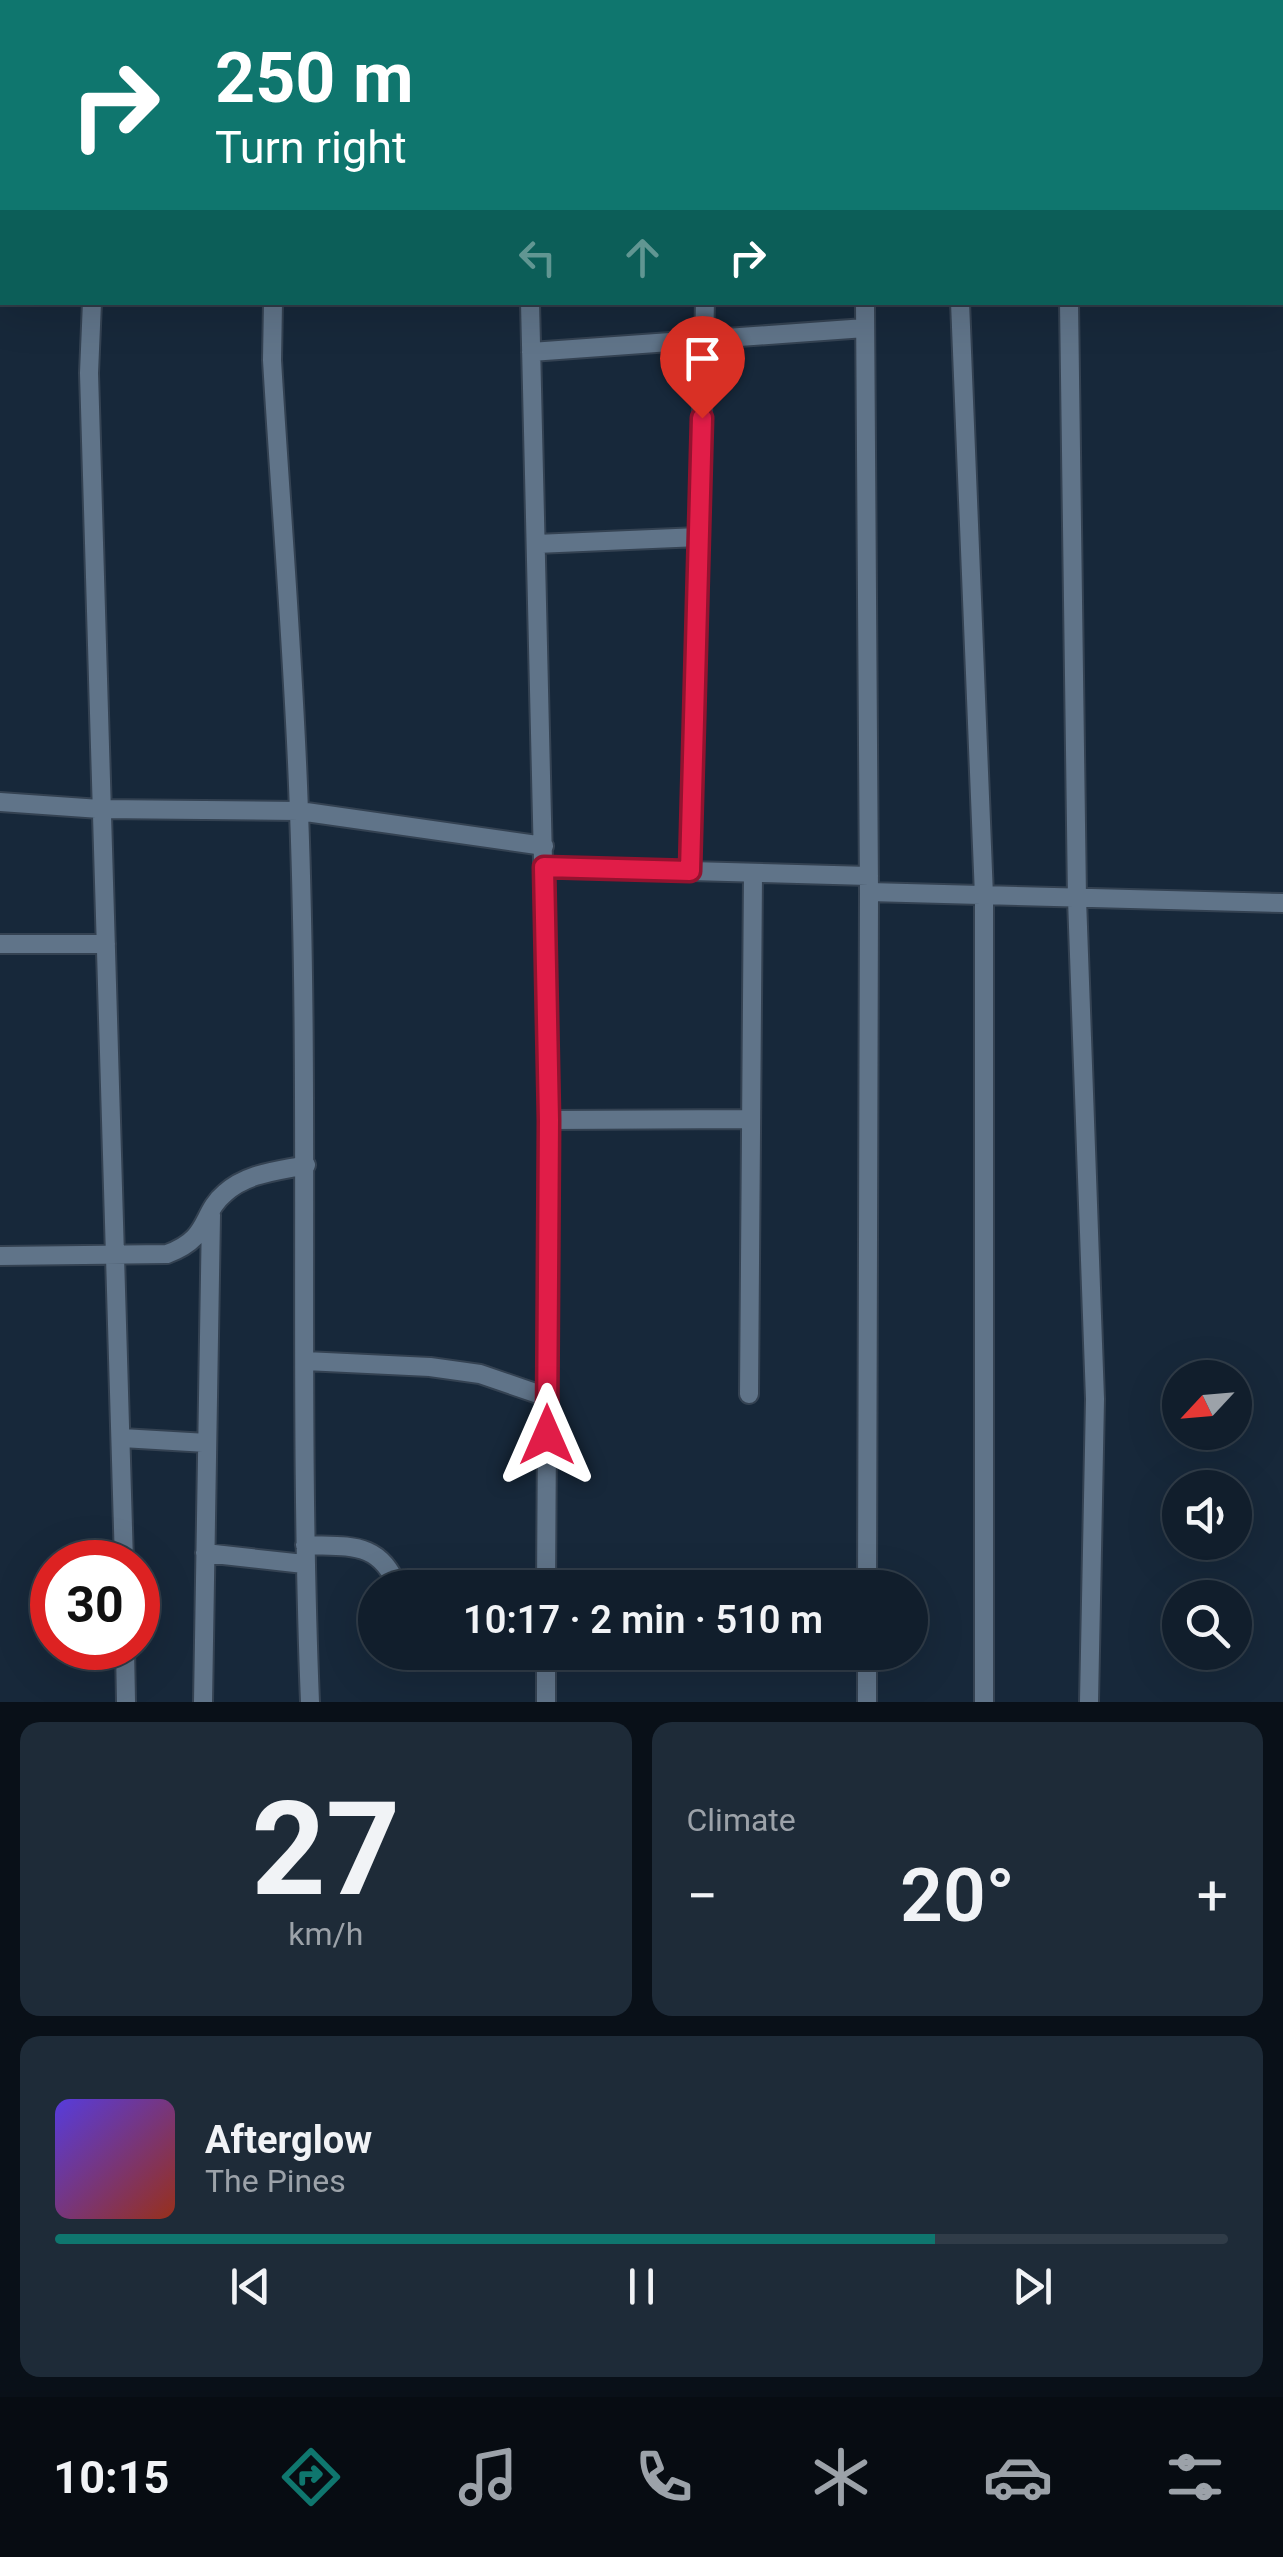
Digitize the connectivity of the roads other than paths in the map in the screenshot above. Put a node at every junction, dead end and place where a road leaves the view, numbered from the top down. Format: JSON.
{"nodes":[{"id":1,"x":92,"y":305,"type":"edge"},
{"id":2,"x":274,"y":305,"type":"edge"},
{"id":3,"x":530,"y":305,"type":"edge"},
{"id":4,"x":705,"y":305,"type":"edge"},
{"id":5,"x":865,"y":305,"type":"edge"},
{"id":6,"x":960,"y":305,"type":"edge"},
{"id":7,"x":1070,"y":305,"type":"edge"},
{"id":8,"x":865,"y":328,"type":"junction"},
{"id":9,"x":704,"y":339,"type":"junction"},
{"id":10,"x":531,"y":352,"type":"junction"},
{"id":11,"x":698,"y":537,"type":"junction"},
{"id":12,"x":536,"y":544,"type":"junction"},
{"id":13,"x":0,"y":802,"type":"edge"},
{"id":14,"x":100,"y":809,"type":"junction"},
{"id":15,"x":300,"y":811,"type":"junction"},
{"id":16,"x":544,"y":846,"type":"junction"},
{"id":17,"x":544,"y":867,"type":"junction"},
{"id":18,"x":690,"y":871,"type":"junction"},
{"id":19,"x":752,"y":873,"type":"junction"},
{"id":20,"x":869,"y":884,"type":"junction"},
{"id":21,"x":984,"y":896,"type":"junction"},
{"id":22,"x":1077,"y":899,"type":"junction"},
{"id":23,"x":1283,"y":904,"type":"edge"},
{"id":24,"x":0,"y":944,"type":"edge"},
{"id":25,"x":106,"y":944,"type":"junction"},
{"id":26,"x":751,"y":1118,"type":"junction"},
{"id":27,"x":549,"y":1120,"type":"junction"},
{"id":28,"x":306,"y":1165,"type":"junction"},
{"id":29,"x":211,"y":1215,"type":"junction"},
{"id":30,"x":0,"y":1256,"type":"edge"},
{"id":31,"x":115,"y":1256,"type":"junction"},
{"id":32,"x":305,"y":1362,"type":"junction"},
{"id":33,"x":749,"y":1394,"type":"dead end"},
{"id":34,"x":548,"y":1397,"type":"junction"},
{"id":35,"x":122,"y":1438,"type":"junction"},
{"id":36,"x":207,"y":1443,"type":"junction"},
{"id":37,"x":124,"y":1540,"type":"edge"},
{"id":38,"x":206,"y":1552,"type":"junction"},
{"id":39,"x":305,"y":1555,"type":"junction"},
{"id":40,"x":389,"y":1570,"type":"edge"},
{"id":41,"x":546,"y":1570,"type":"edge"},
{"id":42,"x":868,"y":1570,"type":"edge"},
{"id":43,"x":125,"y":1670,"type":"edge"},
{"id":44,"x":546,"y":1670,"type":"edge"},
{"id":45,"x":867,"y":1670,"type":"edge"},
{"id":46,"x":126,"y":1702,"type":"edge"},
{"id":47,"x":203,"y":1702,"type":"edge"},
{"id":48,"x":310,"y":1702,"type":"edge"},
{"id":49,"x":546,"y":1702,"type":"edge"},
{"id":50,"x":867,"y":1702,"type":"edge"},
{"id":51,"x":984,"y":1702,"type":"edge"},
{"id":52,"x":1089,"y":1702,"type":"edge"}],
"edges":[{"from":1,"to":14,"type":"street"},
{"from":2,"to":15,"type":"street"},
{"from":3,"to":10,"type":"street"},
{"from":4,"to":9,"type":"street"},
{"from":5,"to":8,"type":"street"},
{"from":6,"to":21,"type":"street"},
{"from":7,"to":22,"type":"street"},
{"from":8,"to":9,"type":"street"},
{"from":8,"to":20,"type":"street"},
{"from":9,"to":10,"type":"street"},
{"from":9,"to":11,"type":"street"},
{"from":10,"to":12,"type":"street"},
{"from":11,"to":12,"type":"street"},
{"from":11,"to":18,"type":"street"},
{"from":12,"to":16,"type":"street"},
{"from":13,"to":14,"type":"street"},
{"from":14,"to":15,"type":"street"},
{"from":14,"to":25,"type":"street"},
{"from":15,"to":16,"type":"street"},
{"from":15,"to":28,"type":"street"},
{"from":16,"to":17,"type":"street"},
{"from":17,"to":18,"type":"street"},
{"from":17,"to":27,"type":"street"},
{"from":18,"to":19,"type":"street"},
{"from":19,"to":20,"type":"street"},
{"from":19,"to":26,"type":"street"},
{"from":20,"to":21,"type":"street"},
{"from":20,"to":42,"type":"street"},
{"from":21,"to":22,"type":"street"},
{"from":21,"to":51,"type":"street"},
{"from":22,"to":23,"type":"street"},
{"from":22,"to":52,"type":"street"},
{"from":24,"to":25,"type":"street"},
{"from":25,"to":31,"type":"street"},
{"from":26,"to":27,"type":"street"},
{"from":26,"to":33,"type":"street"},
{"from":27,"to":34,"type":"street"},
{"from":28,"to":29,"type":"street"},
{"from":28,"to":32,"type":"street"},
{"from":29,"to":31,"type":"street"},
{"from":29,"to":36,"type":"street"},
{"from":30,"to":31,"type":"street"},
{"from":31,"to":35,"type":"street"},
{"from":32,"to":34,"type":"street"},
{"from":32,"to":39,"type":"street"},
{"from":34,"to":41,"type":"street"},
{"from":35,"to":36,"type":"street"},
{"from":35,"to":37,"type":"street"},
{"from":36,"to":38,"type":"street"},
{"from":38,"to":39,"type":"street"},
{"from":38,"to":47,"type":"street"},
{"from":39,"to":40,"type":"street"},
{"from":39,"to":48,"type":"street"},
{"from":43,"to":46,"type":"street"},
{"from":44,"to":49,"type":"street"},
{"from":45,"to":50,"type":"street"}]}
